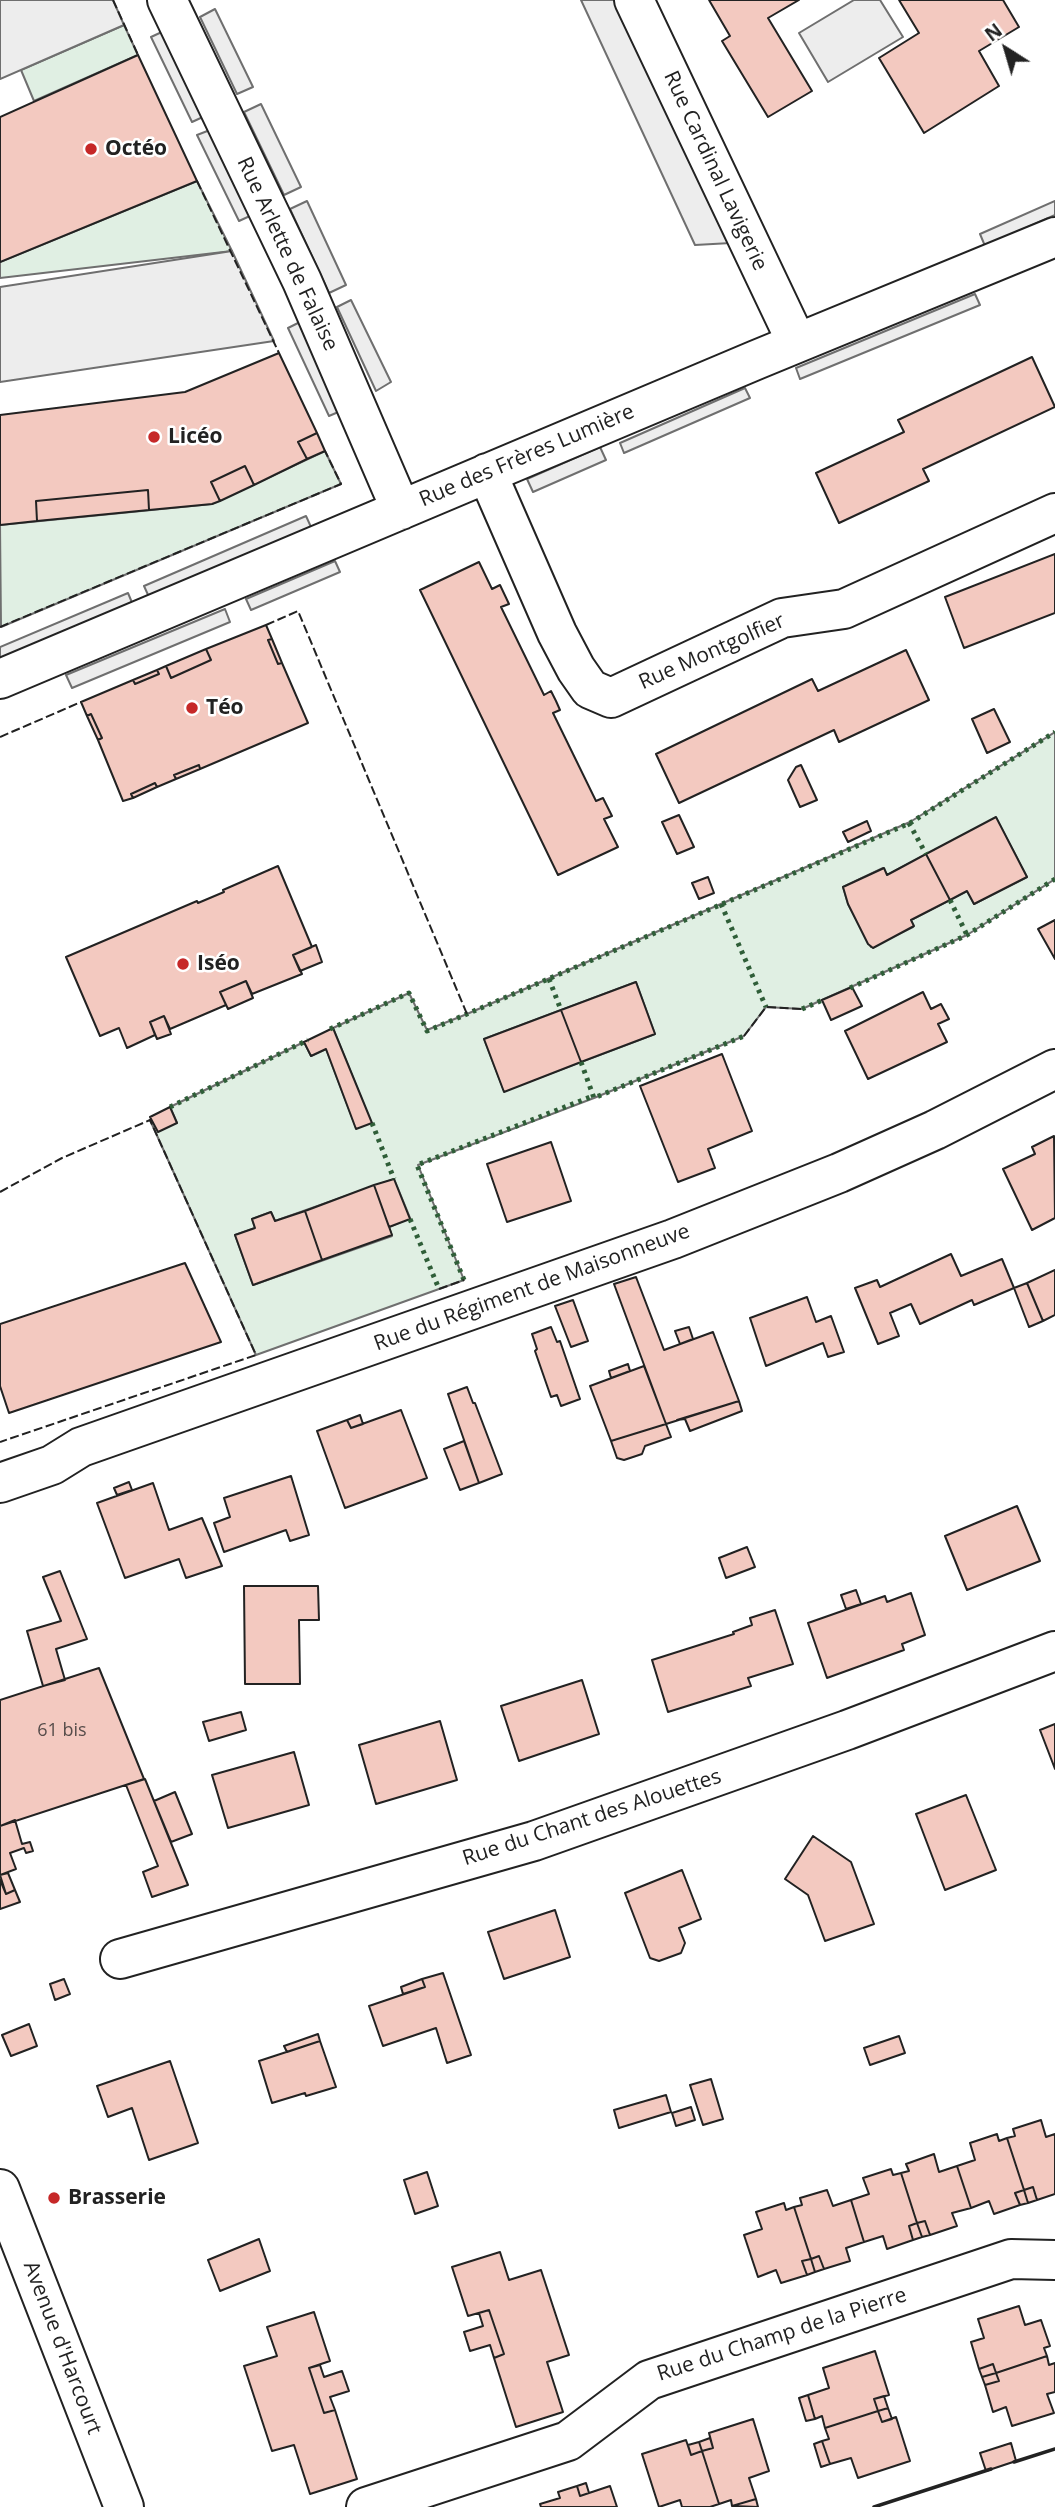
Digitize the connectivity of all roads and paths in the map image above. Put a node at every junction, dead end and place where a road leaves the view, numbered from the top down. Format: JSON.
{"nodes":[{"id":1,"x":167,"y":0,"type":"edge"},
{"id":2,"x":634,"y":0,"type":"edge"},
{"id":3,"x":1055,"y":237,"type":"edge"},
{"id":4,"x":797,"y":342,"type":"junction"},
{"id":5,"x":487,"y":473,"type":"junction"},
{"id":6,"x":401,"y":510,"type":"junction"},
{"id":7,"x":1055,"y":513,"type":"edge"},
{"id":8,"x":0,"y":679,"type":"edge"},
{"id":9,"x":1055,"y":1069,"type":"edge"},
{"id":10,"x":8,"y":1480,"type":"edge"},
{"id":11,"x":1055,"y":1651,"type":"edge"},
{"id":12,"x":120,"y":1959,"type":"dead end"},
{"id":13,"x":0,"y":2189,"type":"edge"},
{"id":14,"x":1055,"y":2260,"type":"edge"},
{"id":15,"x":124,"y":2507,"type":"edge"},
{"id":16,"x":366,"y":2507,"type":"edge"}],
"edges":[{"from":1,"to":6,"type":"street","name":"Rue Arlette de Falaise"},
{"from":2,"to":4,"type":"street","name":"Rue Cardinal Lavigerie"},
{"from":3,"to":4,"type":"street","name":"Rue des Frères Lumière"},
{"from":4,"to":5,"type":"street","name":"Rue des Frères Lumière"},
{"from":5,"to":6,"type":"street","name":"Rue des Frères Lumière"},
{"from":5,"to":7,"type":"street","name":"Rue Montgolfier"},
{"from":6,"to":8,"type":"street","name":"Rue des Frères Lumière"},
{"from":9,"to":10,"type":"street","name":"Rue du Régiment de Maisonneuve"},
{"from":11,"to":12,"type":"street","name":"Rue du Chant des Alouettes"},
{"from":13,"to":15,"type":"street","name":"Avenue d'Harcourt"},
{"from":14,"to":16,"type":"street","name":"Rue du Champ de la Pierre"}]}
